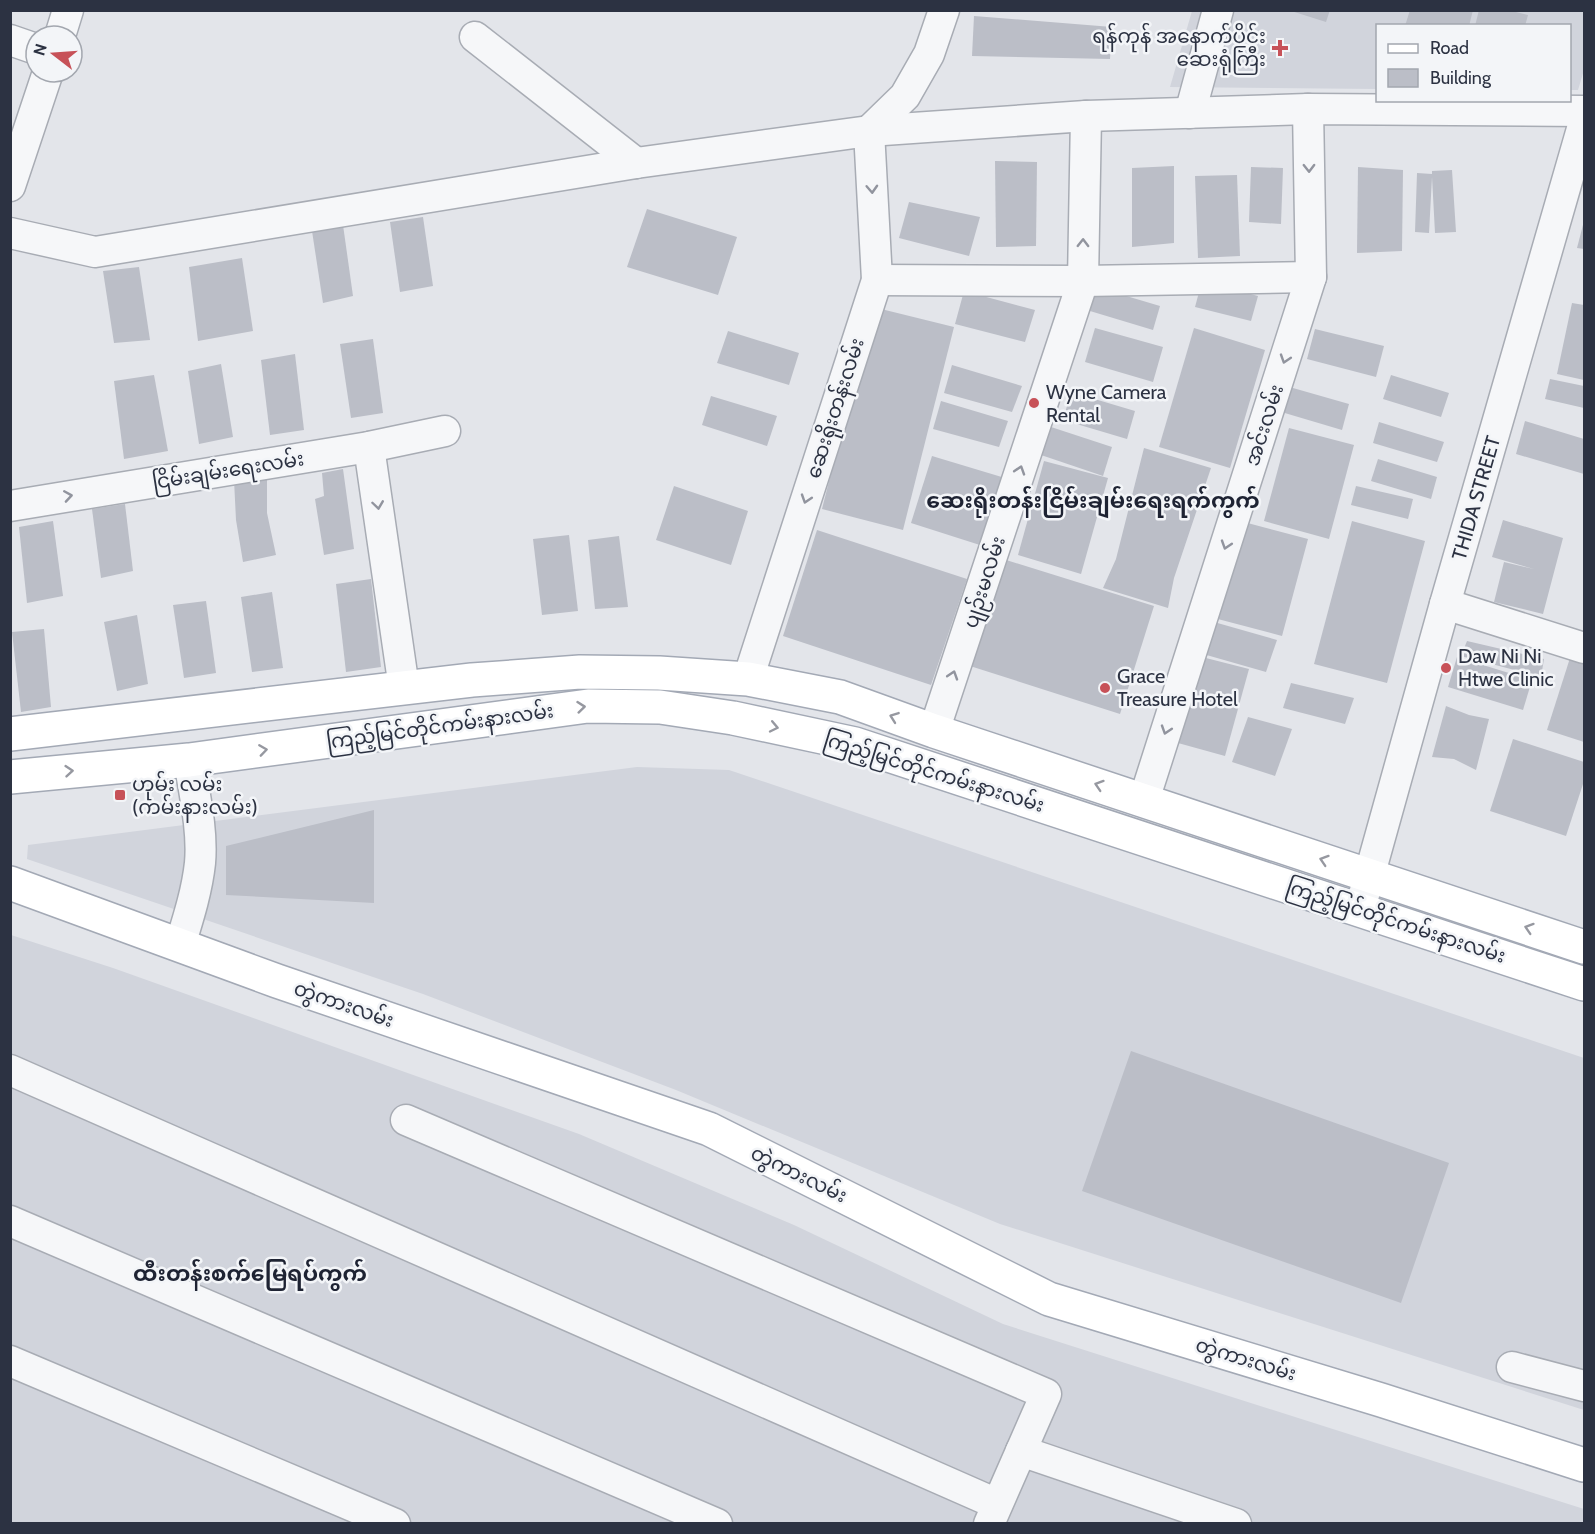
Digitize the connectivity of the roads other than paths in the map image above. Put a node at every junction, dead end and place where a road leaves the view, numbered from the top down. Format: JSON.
{"nodes":[{"id":1,"x":944,"y":10,"type":"edge"},
{"id":2,"x":1218,"y":10,"type":"edge"},
{"id":3,"x":475,"y":37,"type":"dead end"},
{"id":4,"x":44,"y":84,"type":"edge"},
{"id":5,"x":1308,"y":110,"type":"junction"},
{"id":6,"x":1584,"y":111,"type":"edge"},
{"id":7,"x":1190,"y":113,"type":"junction"},
{"id":8,"x":1086,"y":116,"type":"junction"},
{"id":9,"x":1584,"y":122,"type":"edge"},
{"id":10,"x":869,"y":131,"type":"junction"},
{"id":11,"x":636,"y":163,"type":"junction"},
{"id":12,"x":10,"y":186,"type":"edge"},
{"id":13,"x":1575,"y":189,"type":"edge"},
{"id":14,"x":10,"y":233,"type":"edge"},
{"id":15,"x":1311,"y":277,"type":"junction"},
{"id":16,"x":877,"y":280,"type":"junction"},
{"id":17,"x":1083,"y":281,"type":"junction"},
{"id":18,"x":445,"y":431,"type":"dead end"},
{"id":19,"x":369,"y":447,"type":"junction"},
{"id":20,"x":10,"y":506,"type":"edge"},
{"id":21,"x":1445,"y":604,"type":"junction"},
{"id":22,"x":1584,"y":648,"type":"edge"},
{"id":23,"x":748,"y":679,"type":"junction"},
{"id":24,"x":404,"y":688,"type":"junction"},
{"id":25,"x":934,"y":731,"type":"junction"},
{"id":26,"x":10,"y":734,"type":"edge"},
{"id":27,"x":189,"y":760,"type":"junction"},
{"id":28,"x":10,"y":777,"type":"edge"},
{"id":29,"x":1144,"y":800,"type":"junction"},
{"id":30,"x":1217,"y":825,"type":"junction"},
{"id":31,"x":1207,"y":858,"type":"junction"},
{"id":32,"x":1369,"y":875,"type":"junction"},
{"id":33,"x":10,"y":883,"type":"edge"},
{"id":34,"x":1360,"y":909,"type":"junction"},
{"id":35,"x":180,"y":945,"type":"junction"},
{"id":36,"x":1579,"y":945,"type":"edge"},
{"id":37,"x":1574,"y":980,"type":"edge"},
{"id":38,"x":10,"y":1070,"type":"edge"},
{"id":39,"x":406,"y":1120,"type":"dead end"},
{"id":40,"x":10,"y":1221,"type":"edge"},
{"id":41,"x":10,"y":1361,"type":"edge"},
{"id":42,"x":1512,"y":1367,"type":"dead end"},
{"id":43,"x":1584,"y":1386,"type":"edge"},
{"id":44,"x":1021,"y":1451,"type":"junction"},
{"id":45,"x":1584,"y":1465,"type":"edge"},
{"id":46,"x":993,"y":1514,"type":"edge"},
{"id":47,"x":395,"y":1524,"type":"edge"},
{"id":48,"x":717,"y":1524,"type":"edge"},
{"id":49,"x":1236,"y":1524,"type":"edge"}],
"edges":[{"from":1,"to":10,"type":"street"},
{"from":2,"to":7,"type":"street"},
{"from":3,"to":11,"type":"street"},
{"from":4,"to":12,"type":"street"},
{"from":5,"to":6,"type":"street"},
{"from":5,"to":7,"type":"street"},
{"from":5,"to":15,"type":"street","name":"အင်းလမ်း","one_way":true},
{"from":7,"to":8,"type":"street"},
{"from":8,"to":10,"type":"street"},
{"from":17,"to":8,"type":"street","name":"ပျဉ်းမလမ်း","one_way":true},
{"from":9,"to":13,"type":"street","name":"THIDA STREET"},
{"from":10,"to":11,"type":"street"},
{"from":10,"to":16,"type":"street","name":"ဆေးရိုးတန်းလမ်း","one_way":true},
{"from":11,"to":14,"type":"street"},
{"from":13,"to":21,"type":"street","name":"THIDA STREET"},
{"from":15,"to":17,"type":"street"},
{"from":15,"to":29,"type":"street","name":"အင်းလမ်း","one_way":true},
{"from":16,"to":17,"type":"street"},
{"from":16,"to":23,"type":"street","name":"ဆေးရိုးတန်းလမ်း","one_way":true},
{"from":25,"to":17,"type":"street","name":"ပျဉ်းမလမ်း","one_way":true},
{"from":18,"to":19,"type":"street","name":"ငြိမ်းချမ်းရေးလမ်း"},
{"from":20,"to":19,"type":"street","name":"ငြိမ်းချမ်းရေးလမ်း","one_way":true},
{"from":19,"to":24,"type":"street","one_way":true},
{"from":21,"to":22,"type":"street"},
{"from":21,"to":32,"type":"street","name":"THIDA STREET"},
{"from":23,"to":24,"type":"main road","name":"ကြည့်မြင်တိုင်ကမ်းနားလမ်း"},
{"from":25,"to":23,"type":"main road","name":"ကြည့်မြင်တိုင်ကမ်းနားလမ်း","one_way":true},
{"from":24,"to":26,"type":"main road","name":"ကြည့်မြင်တိုင်ကမ်းနားလမ်း"},
{"from":29,"to":25,"type":"main road","name":"ကြည့်မြင်တိုင်ကမ်းနားလမ်း","one_way":true},
{"from":28,"to":27,"type":"main road","name":"ကြည့်မြင်တိုင်ကမ်းနားလမ်း","one_way":true},
{"from":27,"to":31,"type":"main road","name":"ကြည့်မြင်တိုင်ကမ်းနားလမ်း","one_way":true},
{"from":27,"to":35,"type":"street"},
{"from":29,"to":30,"type":"main road","name":"ကြည့်မြင်တိုင်ကမ်းနားလမ်း"},
{"from":30,"to":31,"type":"main road"},
{"from":32,"to":30,"type":"main road","name":"ကြည့်မြင်တိုင်ကမ်းနားလမ်း","one_way":true},
{"from":31,"to":34,"type":"main road","name":"ကြည့်မြင်တိုင်ကမ်းနားလမ်း"},
{"from":32,"to":34,"type":"street","name":"THIDA STREET"},
{"from":36,"to":32,"type":"main road","name":"ကြည့်မြင်တိုင်ကမ်းနားလမ်း","one_way":true},
{"from":33,"to":35,"type":"main road","name":"တွဲကားလမ်း"},
{"from":34,"to":37,"type":"main road","name":"ကြည့်မြင်တိုင်ကမ်းနားလမ်း"},
{"from":35,"to":45,"type":"main road","name":"တွဲကားလမ်း"},
{"from":36,"to":37,"type":"main road"},
{"from":38,"to":46,"type":"street"},
{"from":39,"to":44,"type":"street"},
{"from":40,"to":48,"type":"street"},
{"from":41,"to":47,"type":"street"},
{"from":42,"to":43,"type":"street"},
{"from":44,"to":46,"type":"street"},
{"from":44,"to":49,"type":"street"}]}
